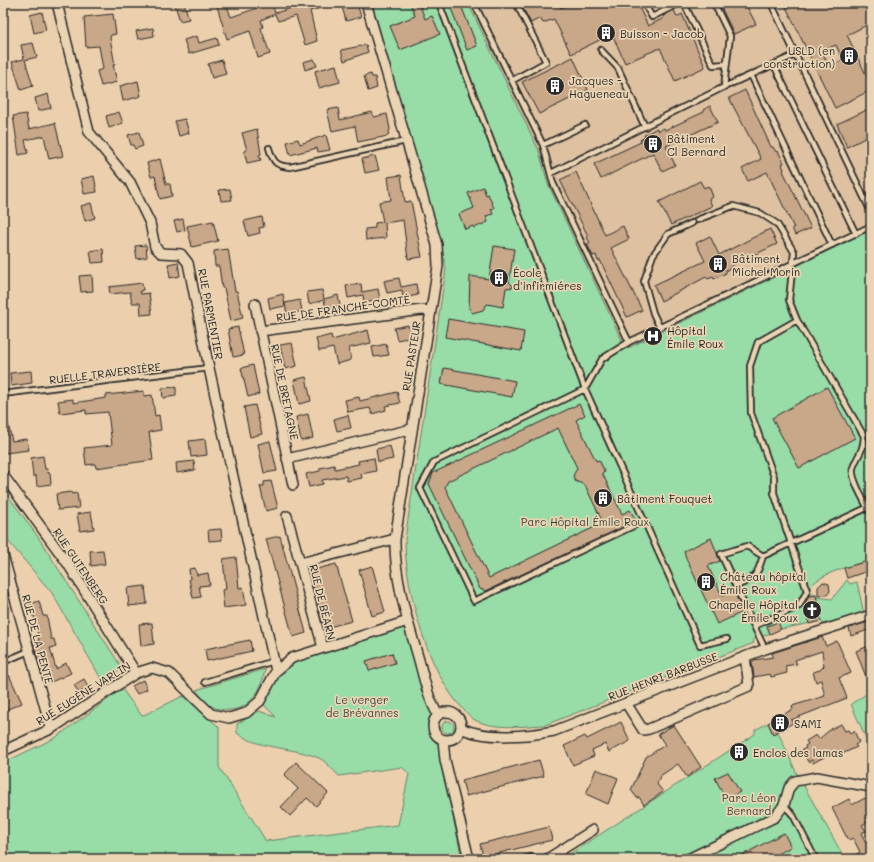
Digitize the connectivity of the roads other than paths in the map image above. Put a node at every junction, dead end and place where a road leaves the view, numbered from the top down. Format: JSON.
{"nodes":[{"id":1,"x":57,"y":3,"type":"edge"},
{"id":2,"x":366,"y":3,"type":"edge"},
{"id":3,"x":439,"y":3,"type":"edge"},
{"id":4,"x":474,"y":3,"type":"edge"},
{"id":5,"x":516,"y":3,"type":"edge"},
{"id":6,"x":644,"y":3,"type":"edge"},
{"id":7,"x":680,"y":3,"type":"edge"},
{"id":8,"x":684,"y":3,"type":"edge"},
{"id":9,"x":714,"y":3,"type":"edge"},
{"id":10,"x":771,"y":3,"type":"edge"},
{"id":11,"x":600,"y":50,"type":"dead end"},
{"id":12,"x":796,"y":54,"type":"junction"},
{"id":13,"x":726,"y":64,"type":"junction"},
{"id":14,"x":774,"y":65,"type":"junction"},
{"id":15,"x":751,"y":75,"type":"junction"},
{"id":16,"x":513,"y":80,"type":"junction"},
{"id":17,"x":724,"y":87,"type":"junction"},
{"id":18,"x":585,"y":125,"type":"dead end"},
{"id":19,"x":645,"y":126,"type":"junction"},
{"id":20,"x":406,"y":141,"type":"junction"},
{"id":21,"x":543,"y":144,"type":"junction"},
{"id":22,"x":269,"y":148,"type":"dead end"},
{"id":23,"x":552,"y":173,"type":"junction"},
{"id":24,"x":871,"y":212,"type":"edge"},
{"id":25,"x":697,"y":220,"type":"dead end"},
{"id":26,"x":692,"y":223,"type":"dead end"},
{"id":27,"x":871,"y":226,"type":"edge"},
{"id":28,"x":856,"y":234,"type":"junction"},
{"id":29,"x":832,"y":245,"type":"junction"},
{"id":30,"x":793,"y":263,"type":"junction"},
{"id":31,"x":254,"y":304,"type":"dead end"},
{"id":32,"x":430,"y":311,"type":"junction"},
{"id":33,"x":797,"y":320,"type":"junction"},
{"id":34,"x":659,"y":326,"type":"junction"},
{"id":35,"x":260,"y":331,"type":"junction"},
{"id":36,"x":628,"y":342,"type":"junction"},
{"id":37,"x":209,"y":368,"type":"junction"},
{"id":38,"x":585,"y":389,"type":"junction"},
{"id":39,"x":3,"y":394,"type":"edge"},
{"id":40,"x":412,"y":429,"type":"junction"},
{"id":41,"x":287,"y":459,"type":"junction"},
{"id":42,"x":3,"y":475,"type":"edge"},
{"id":43,"x":293,"y":485,"type":"dead end"},
{"id":44,"x":870,"y":507,"type":"edge"},
{"id":45,"x":871,"y":514,"type":"edge"},
{"id":46,"x":287,"y":516,"type":"dead end"},
{"id":47,"x":644,"y":521,"type":"junction"},
{"id":48,"x":395,"y":539,"type":"junction"},
{"id":49,"x":791,"y":543,"type":"junction"},
{"id":50,"x":3,"y":555,"type":"edge"},
{"id":51,"x":763,"y":556,"type":"junction"},
{"id":52,"x":300,"y":563,"type":"junction"},
{"id":53,"x":5,"y":568,"type":"edge"},
{"id":54,"x":736,"y":586,"type":"junction"},
{"id":55,"x":871,"y":615,"type":"edge"},
{"id":56,"x":408,"y":621,"type":"junction"},
{"id":57,"x":754,"y":626,"type":"junction"},
{"id":58,"x":727,"y":639,"type":"dead end"},
{"id":59,"x":323,"y":648,"type":"junction"},
{"id":60,"x":765,"y":649,"type":"junction"},
{"id":61,"x":29,"y":651,"type":"junction"},
{"id":62,"x":745,"y":657,"type":"junction"},
{"id":63,"x":274,"y":661,"type":"junction"},
{"id":64,"x":3,"y":662,"type":"edge"},
{"id":65,"x":276,"y":671,"type":"junction"},
{"id":66,"x":136,"y":673,"type":"junction"},
{"id":67,"x":205,"y":682,"type":"dead end"},
{"id":68,"x":626,"y":703,"type":"junction"},
{"id":69,"x":438,"y":715,"type":"junction"},
{"id":70,"x":462,"y":728,"type":"junction"},
{"id":71,"x":51,"y":729,"type":"junction"},
{"id":72,"x":443,"y":740,"type":"junction"},
{"id":73,"x":3,"y":751,"type":"edge"},
{"id":74,"x":871,"y":787,"type":"edge"},
{"id":75,"x":784,"y":805,"type":"junction"},
{"id":76,"x":593,"y":830,"type":"dead end"},
{"id":77,"x":469,"y":859,"type":"edge"},
{"id":78,"x":524,"y":859,"type":"edge"},
{"id":79,"x":537,"y":859,"type":"edge"},
{"id":80,"x":547,"y":859,"type":"edge"},
{"id":81,"x":688,"y":859,"type":"edge"},
{"id":82,"x":812,"y":859,"type":"edge"}],
"edges":[{"from":1,"to":37,"type":"street","name":"RUE PARMENTIER"},
{"from":2,"to":20,"type":"street","name":"RUE PASTEUR"},
{"from":3,"to":38,"type":"lane"},
{"from":4,"to":16,"type":"lane"},
{"from":5,"to":16,"type":"lane"},
{"from":6,"to":7,"type":"lane"},
{"from":8,"to":13,"type":"lane"},
{"from":9,"to":13,"type":"lane"},
{"from":10,"to":12,"type":"lane"},
{"from":11,"to":19,"type":"lane"},
{"from":12,"to":14,"type":"lane"},
{"from":12,"to":24,"type":"lane"},
{"from":13,"to":17,"type":"lane"},
{"from":14,"to":15,"type":"lane"},
{"from":14,"to":28,"type":"lane"},
{"from":15,"to":17,"type":"lane"},
{"from":15,"to":29,"type":"lane"},
{"from":16,"to":21,"type":"lane"},
{"from":17,"to":19,"type":"lane"},
{"from":18,"to":21,"type":"lane"},
{"from":19,"to":23,"type":"lane"},
{"from":20,"to":22,"type":"lane"},
{"from":20,"to":32,"type":"street","name":"RUE PASTEUR"},
{"from":21,"to":23,"type":"lane"},
{"from":23,"to":36,"type":"lane"},
{"from":25,"to":30,"type":"lane"},
{"from":26,"to":34,"type":"lane"},
{"from":27,"to":28,"type":"lane"},
{"from":28,"to":29,"type":"lane"},
{"from":29,"to":30,"type":"lane"},
{"from":30,"to":33,"type":"lane"},
{"from":30,"to":34,"type":"lane"},
{"from":31,"to":35,"type":"street","name":"RUE DE BRETAGNE"},
{"from":32,"to":35,"type":"street","name":"RUE DE FRANCHE-COMTÉ"},
{"from":32,"to":40,"type":"street","name":"RUE PASTEUR"},
{"from":33,"to":44,"type":"lane"},
{"from":33,"to":49,"type":"lane"},
{"from":34,"to":36,"type":"lane"},
{"from":35,"to":41,"type":"street","name":"RUE DE BRETAGNE"},
{"from":36,"to":38,"type":"lane"},
{"from":37,"to":39,"type":"lane","name":"RUELLE TRAVERSIÈRE"},
{"from":37,"to":63,"type":"street","name":"RUE PARMENTIER"},
{"from":38,"to":47,"type":"lane"},
{"from":38,"to":47,"type":"lane"},
{"from":40,"to":41,"type":"street"},
{"from":40,"to":48,"type":"street","name":"RUE PASTEUR"},
{"from":41,"to":43,"type":"street","name":"RUE DE BRETAGNE"},
{"from":42,"to":66,"type":"street","name":"RUE GUTENBERG"},
{"from":44,"to":45,"type":"lane"},
{"from":44,"to":49,"type":"lane"},
{"from":46,"to":52,"type":"street"},
{"from":47,"to":58,"type":"lane"},
{"from":48,"to":52,"type":"street","name":"RUE DE BÉARN"},
{"from":48,"to":56,"type":"street","name":"RUE PASTEUR"},
{"from":49,"to":51,"type":"lane"},
{"from":49,"to":57,"type":"lane"},
{"from":50,"to":53,"type":"street","name":"RUE DE LA PENTE"},
{"from":51,"to":54,"type":"lane"},
{"from":51,"to":54,"type":"lane"},
{"from":52,"to":59,"type":"street","name":"RUE DE BÉARN"},
{"from":53,"to":61,"type":"street","name":"RUE DE LA PENTE"},
{"from":54,"to":57,"type":"lane"},
{"from":55,"to":60,"type":"street","name":"RUE HENRI BARBUSSE"},
{"from":56,"to":59,"type":"street"},
{"from":56,"to":69,"type":"street","name":"RUE PASTEUR"},
{"from":57,"to":60,"type":"lane"},
{"from":59,"to":65,"type":"street","name":"RUE EUGÈNE VARLIN"},
{"from":60,"to":62,"type":"street","name":"RUE HENRI BARBUSSE"},
{"from":61,"to":64,"type":"lane"},
{"from":61,"to":71,"type":"street","name":"RUE DE LA PENTE"},
{"from":62,"to":68,"type":"street","name":"RUE HENRI BARBUSSE"},
{"from":62,"to":68,"type":"street"},
{"from":63,"to":65,"type":"street","name":"RUE PARMENTIER"},
{"from":63,"to":67,"type":"lane"},
{"from":65,"to":66,"type":"street","name":"RUE EUGÈNE VARLIN"},
{"from":66,"to":71,"type":"street","name":"RUE EUGÈNE VARLIN"},
{"from":68,"to":70,"type":"street","name":"RUE HENRI BARBUSSE"},
{"from":69,"to":70,"type":"street"},
{"from":69,"to":72,"type":"street"},
{"from":70,"to":72,"type":"street"},
{"from":71,"to":73,"type":"street","name":"RUE EUGÈNE VARLIN"},
{"from":72,"to":77,"type":"street"},
{"from":74,"to":75,"type":"street"},
{"from":75,"to":81,"type":"street"},
{"from":75,"to":82,"type":"lane"},
{"from":76,"to":80,"type":"street"},
{"from":78,"to":79,"type":"lane"}]}
